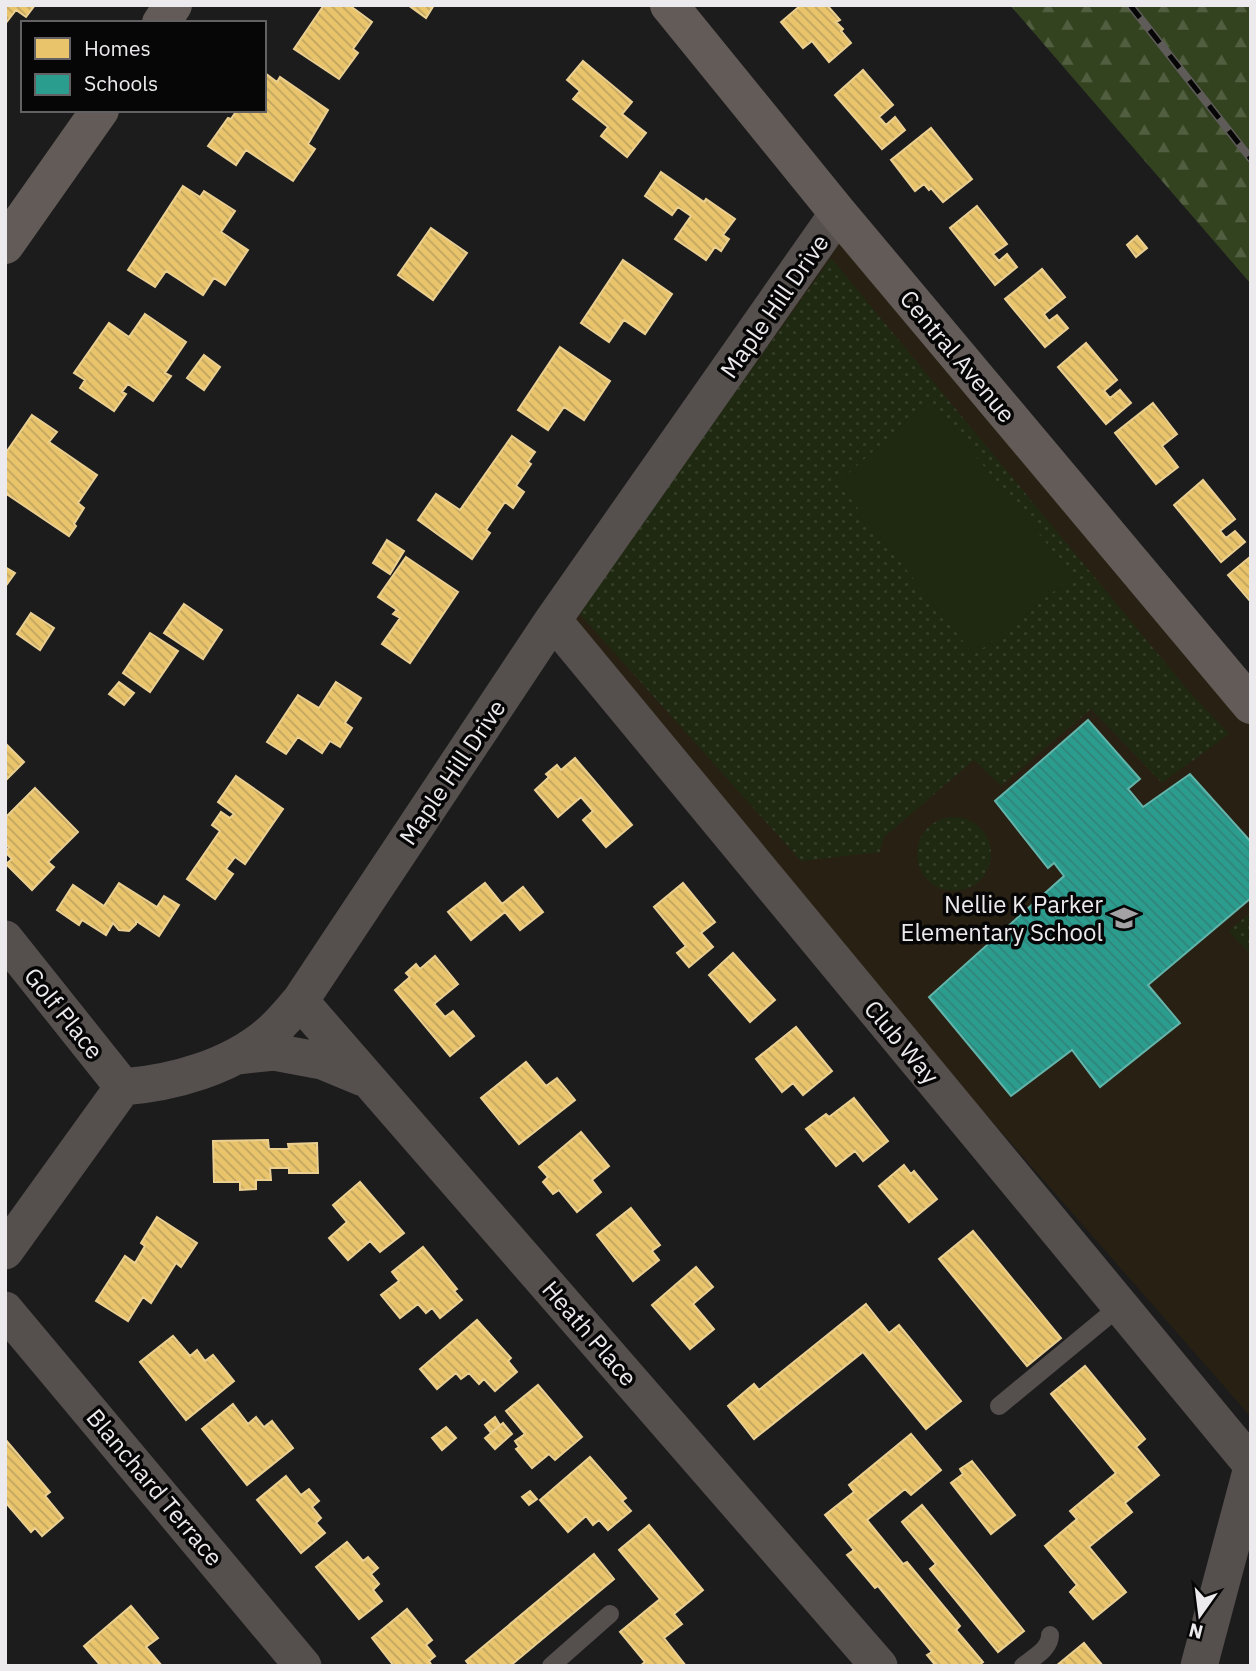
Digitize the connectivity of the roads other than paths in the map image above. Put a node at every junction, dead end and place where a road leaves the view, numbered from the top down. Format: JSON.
{"nodes":[{"id":1,"x":173,"y":5,"type":"edge"},
{"id":2,"x":669,"y":5,"type":"edge"},
{"id":3,"x":162,"y":21,"type":"edge"},
{"id":4,"x":99,"y":112,"type":"edge"},
{"id":5,"x":838,"y":213,"type":"junction"},
{"id":6,"x":5,"y":245,"type":"edge"},
{"id":7,"x":553,"y":620,"type":"junction"},
{"id":8,"x":1251,"y":705,"type":"edge"},
{"id":9,"x":5,"y":939,"type":"edge"},
{"id":10,"x":300,"y":1001,"type":"junction"},
{"id":11,"x":236,"y":1056,"type":"junction"},
{"id":12,"x":370,"y":1081,"type":"junction"},
{"id":13,"x":123,"y":1087,"type":"junction"},
{"id":14,"x":5,"y":1251,"type":"edge"},
{"id":15,"x":1120,"y":1306,"type":"junction"},
{"id":16,"x":5,"y":1310,"type":"edge"},
{"id":17,"x":999,"y":1406,"type":"dead end"},
{"id":18,"x":1251,"y":1464,"type":"edge"},
{"id":19,"x":1251,"y":1471,"type":"edge"},
{"id":20,"x":610,"y":1614,"type":"dead end"},
{"id":21,"x":1050,"y":1635,"type":"dead end"},
{"id":22,"x":1209,"y":1662,"type":"edge"},
{"id":23,"x":303,"y":1666,"type":"edge"},
{"id":24,"x":551,"y":1666,"type":"edge"},
{"id":25,"x":879,"y":1666,"type":"edge"},
{"id":26,"x":1023,"y":1666,"type":"edge"}],
"edges":[{"from":1,"to":3,"type":"street"},
{"from":2,"to":5,"type":"street","name":"Central Avenue"},
{"from":4,"to":6,"type":"street"},
{"from":5,"to":7,"type":"street","name":"Maple Hill Drive"},
{"from":5,"to":8,"type":"street","name":"Central Avenue"},
{"from":7,"to":10,"type":"street","name":"Maple Hill Drive"},
{"from":7,"to":15,"type":"street","name":"Club Way"},
{"from":9,"to":13,"type":"street","name":"Golf Place"},
{"from":10,"to":11,"type":"street","name":"Maple Hill Drive"},
{"from":10,"to":12,"type":"street","name":"Heath Place"},
{"from":11,"to":12,"type":"street"},
{"from":11,"to":13,"type":"street","name":"Maple Hill Drive"},
{"from":12,"to":25,"type":"street","name":"Heath Place"},
{"from":13,"to":14,"type":"street"},
{"from":15,"to":17,"type":"lane"},
{"from":15,"to":18,"type":"street","name":"Club Way"},
{"from":16,"to":23,"type":"street","name":"Blanchard Terrace"},
{"from":19,"to":22,"type":"street"},
{"from":20,"to":24,"type":"lane"},
{"from":21,"to":26,"type":"lane"}]}
